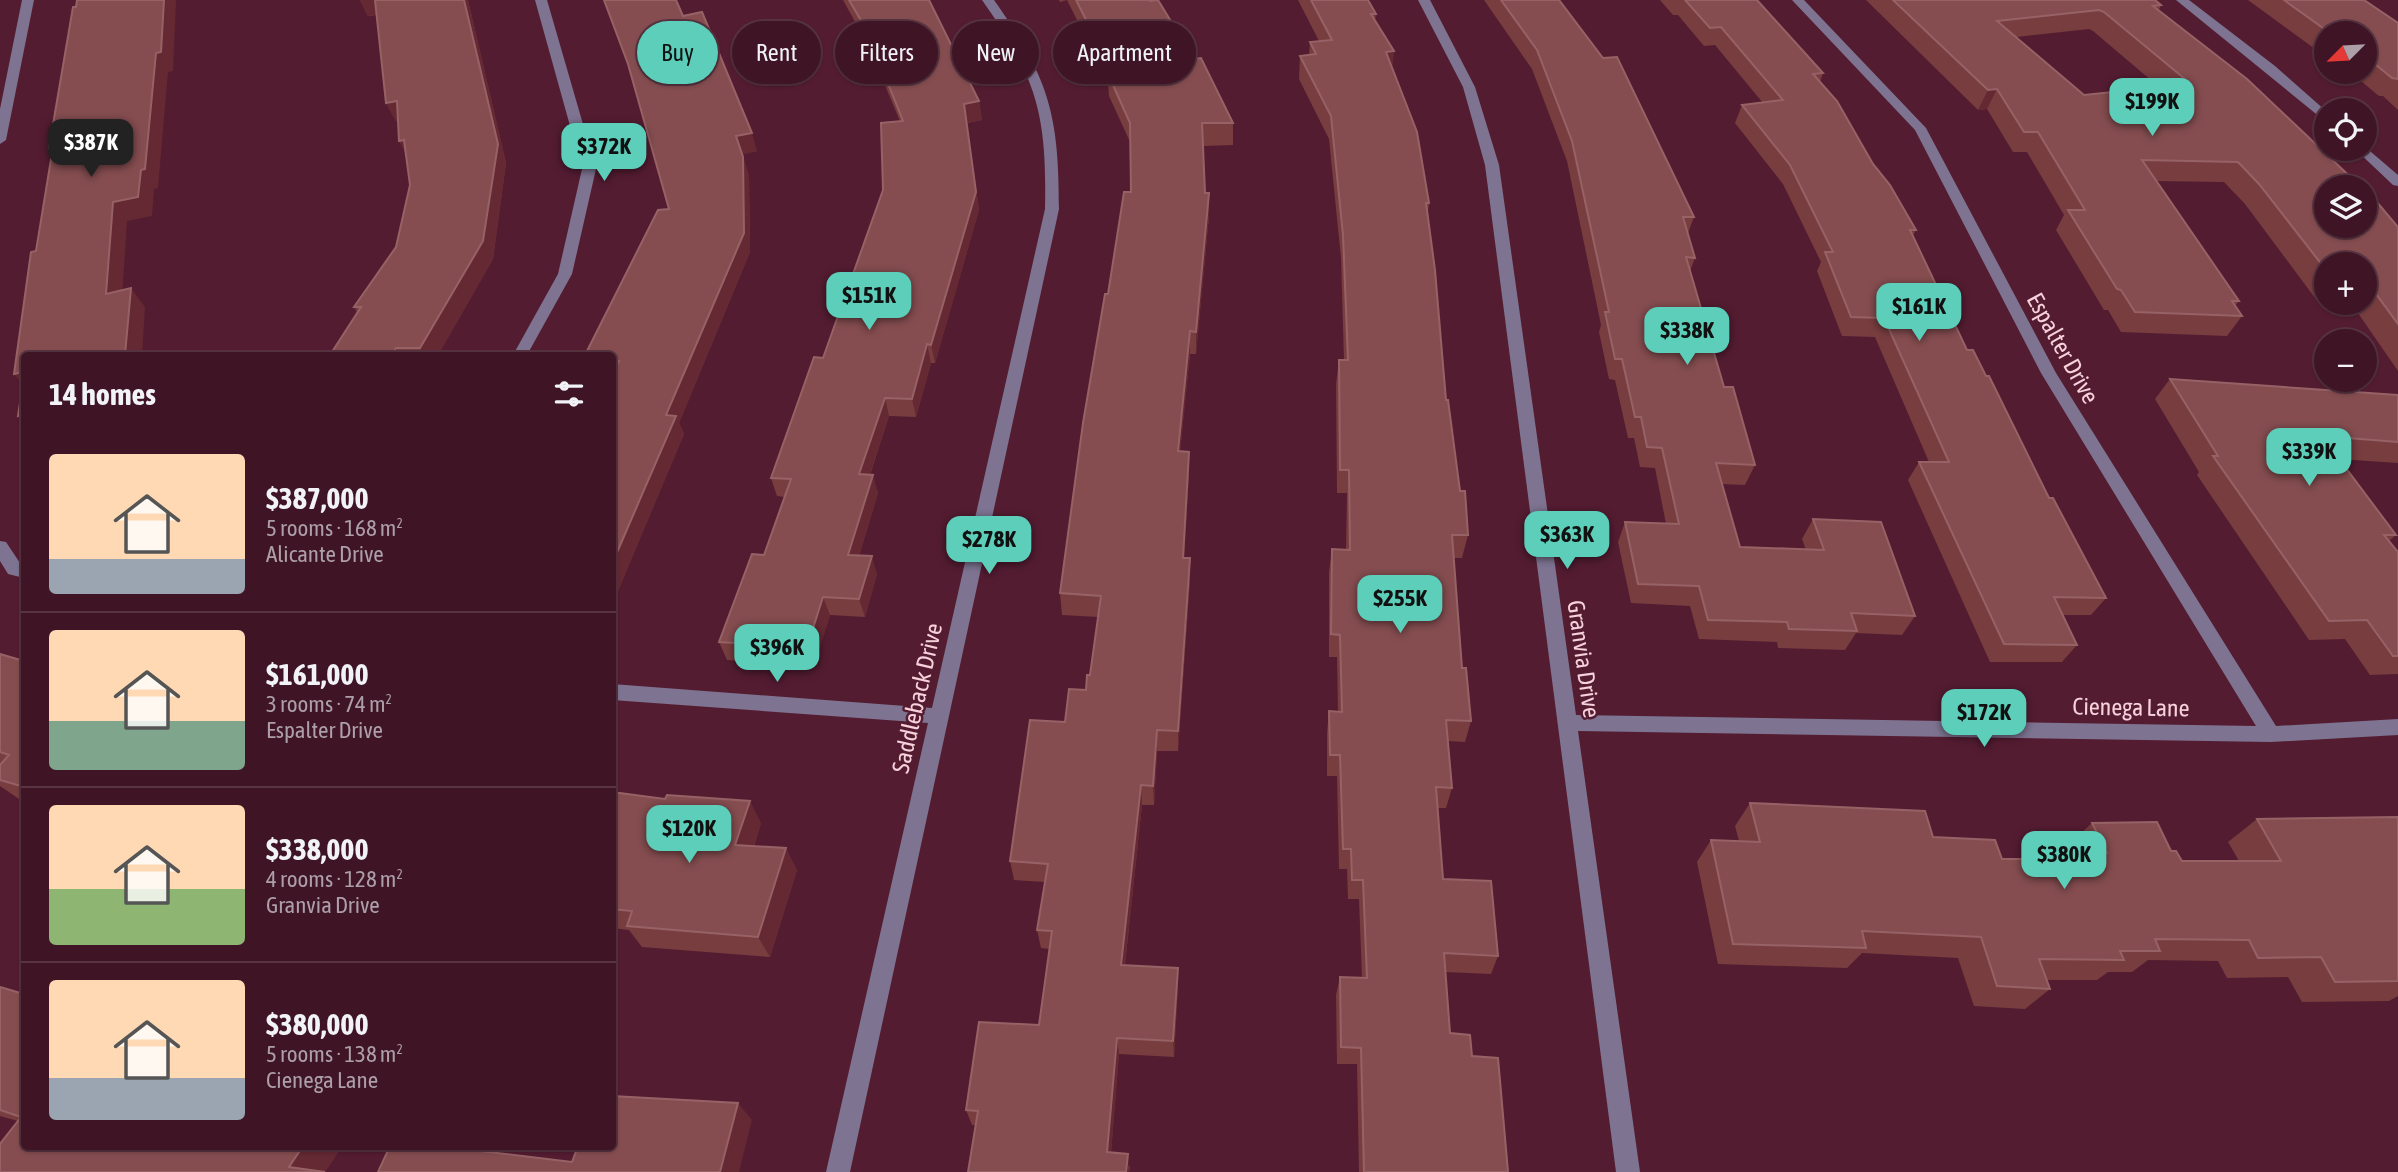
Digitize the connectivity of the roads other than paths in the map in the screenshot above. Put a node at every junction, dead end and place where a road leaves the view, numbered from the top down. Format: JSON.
{"nodes":[{"id":1,"x":28,"y":0,"type":"edge"},
{"id":2,"x":541,"y":0,"type":"edge"},
{"id":3,"x":988,"y":0,"type":"edge"},
{"id":4,"x":1424,"y":0,"type":"edge"},
{"id":5,"x":1798,"y":0,"type":"edge"},
{"id":6,"x":2182,"y":0,"type":"edge"},
{"id":7,"x":2314,"y":107,"type":"edge"},
{"id":8,"x":0,"y":140,"type":"edge"},
{"id":9,"x":2374,"y":161,"type":"edge"},
{"id":10,"x":2398,"y":182,"type":"edge"},
{"id":11,"x":522,"y":352,"type":"edge"},
{"id":12,"x":0,"y":547,"type":"edge"},
{"id":13,"x":21,"y":570,"type":"edge"},
{"id":14,"x":616,"y":692,"type":"edge"},
{"id":15,"x":938,"y":716,"type":"junction"},
{"id":16,"x":1569,"y":723,"type":"junction"},
{"id":17,"x":2398,"y":727,"type":"edge"},
{"id":18,"x":2271,"y":734,"type":"junction"},
{"id":19,"x":838,"y":1172,"type":"edge"},
{"id":20,"x":1628,"y":1172,"type":"edge"}],
"edges":[{"from":1,"to":8,"type":"street"},
{"from":2,"to":11,"type":"street"},
{"from":3,"to":15,"type":"street","name":"Saddleback Drive"},
{"from":4,"to":16,"type":"street","name":"Granvia Drive"},
{"from":5,"to":18,"type":"street","name":"Espalter Drive"},
{"from":6,"to":7,"type":"street"},
{"from":9,"to":10,"type":"street"},
{"from":12,"to":13,"type":"street"},
{"from":14,"to":15,"type":"street"},
{"from":15,"to":19,"type":"street","name":"Saddleback Drive"},
{"from":16,"to":18,"type":"street","name":"Cienega Lane"},
{"from":16,"to":20,"type":"street","name":"Granvia Drive"},
{"from":17,"to":18,"type":"street","name":"Cienega Lane"}]}
